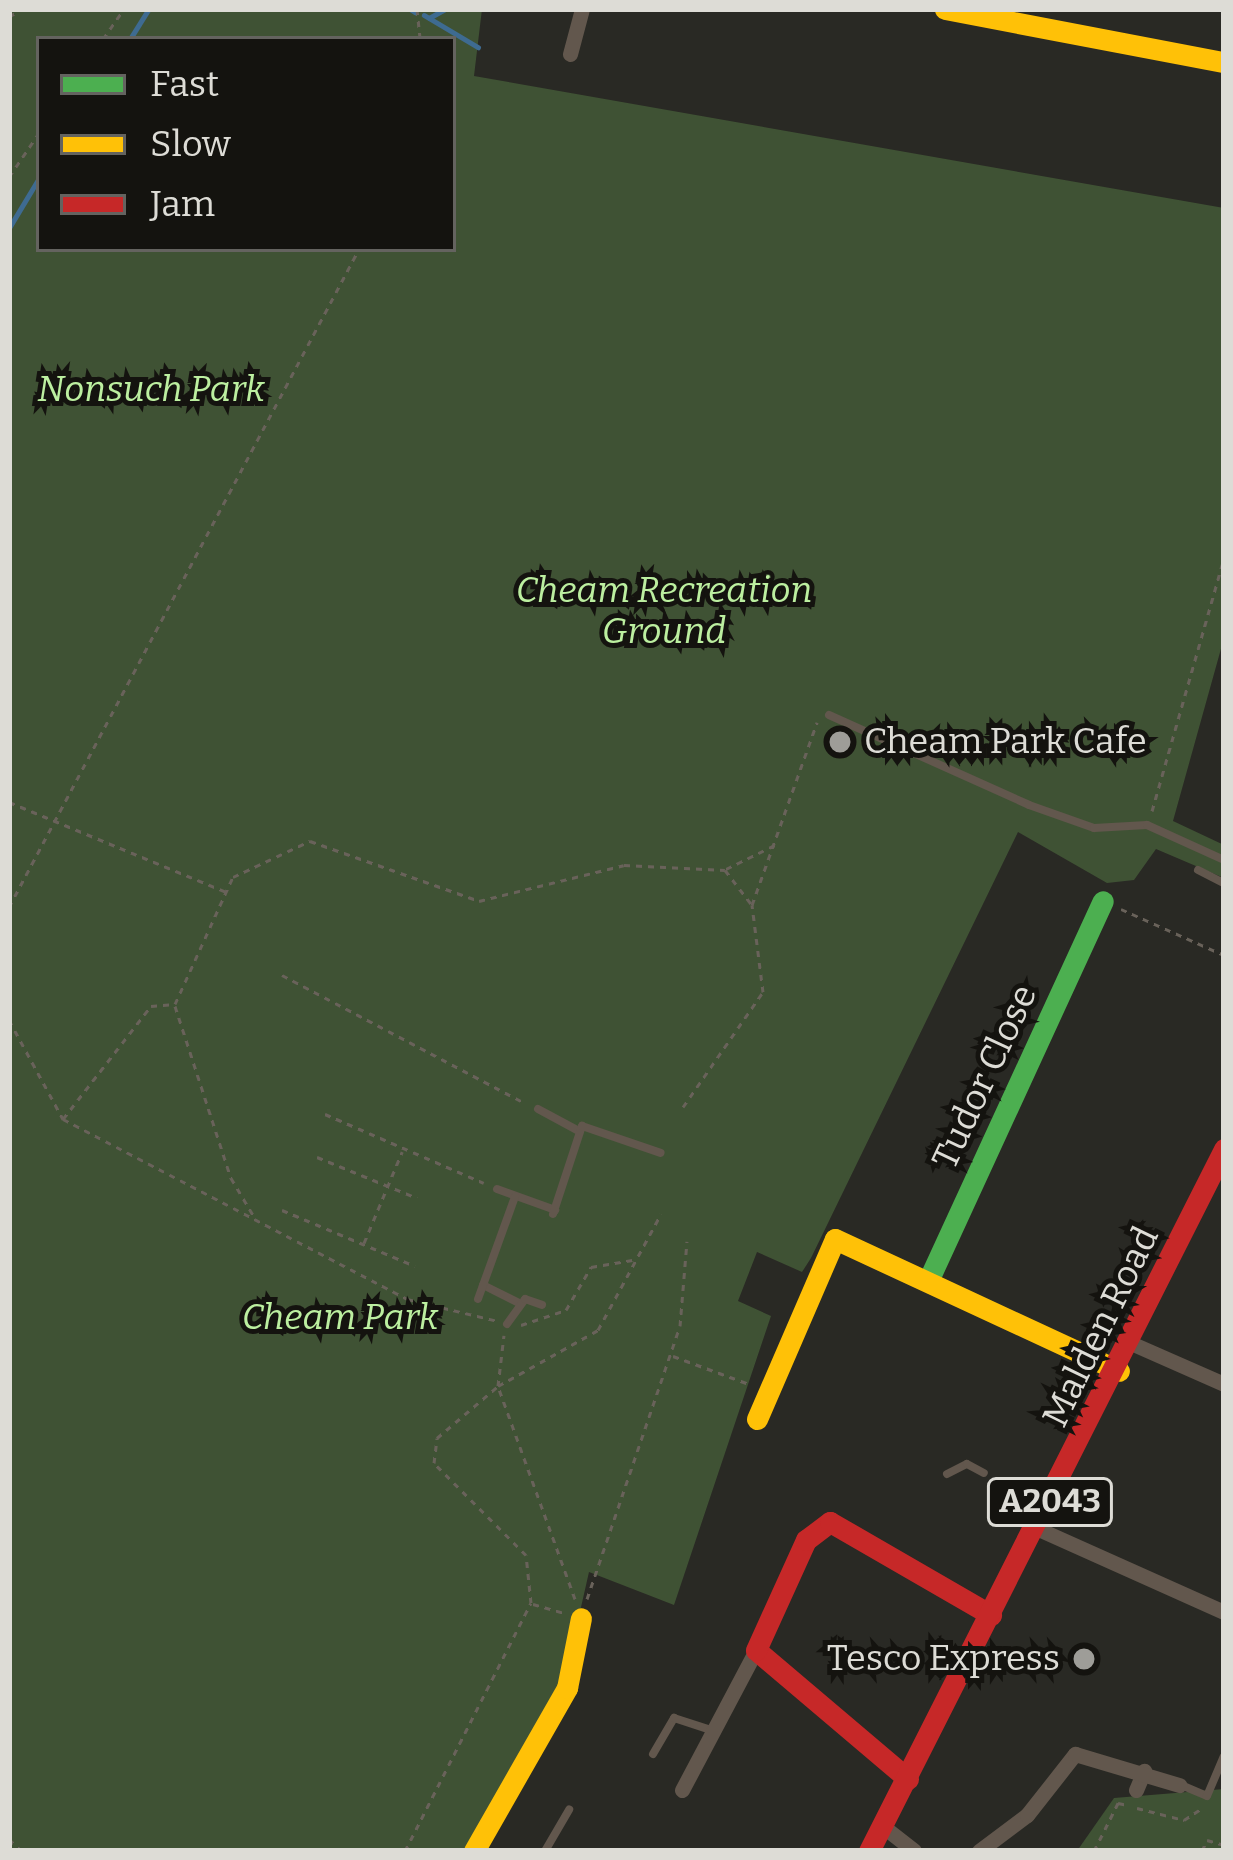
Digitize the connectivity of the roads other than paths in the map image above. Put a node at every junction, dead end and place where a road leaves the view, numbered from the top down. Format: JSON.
{"nodes":[{"id":1,"x":582,"y":9,"type":"edge"},
{"id":2,"x":945,"y":9,"type":"edge"},
{"id":3,"x":570,"y":54,"type":"dead end"},
{"id":4,"x":1224,"y":62,"type":"edge"},
{"id":5,"x":829,"y":715,"type":"road end"},
{"id":6,"x":1224,"y":860,"type":"edge"},
{"id":7,"x":1198,"y":870,"type":"dead end"},
{"id":8,"x":1224,"y":883,"type":"edge"},
{"id":9,"x":1102,"y":901,"type":"road end"},
{"id":10,"x":538,"y":1109,"type":"road end"},
{"id":11,"x":578,"y":1130,"type":"junction"},
{"id":12,"x":1224,"y":1149,"type":"edge"},
{"id":13,"x":661,"y":1153,"type":"dead end"},
{"id":14,"x":497,"y":1189,"type":"road end"},
{"id":15,"x":515,"y":1197,"type":"junction"},
{"id":16,"x":928,"y":1281,"type":"junction"},
{"id":17,"x":483,"y":1285,"type":"junction"},
{"id":18,"x":478,"y":1299,"type":"dead end"},
{"id":19,"x":519,"y":1303,"type":"junction"},
{"id":20,"x":542,"y":1305,"type":"dead end"},
{"id":21,"x":507,"y":1324,"type":"road end"},
{"id":22,"x":1133,"y":1344,"type":"junction"},
{"id":23,"x":1119,"y":1371,"type":"junction"},
{"id":24,"x":1224,"y":1384,"type":"edge"},
{"id":25,"x":757,"y":1419,"type":"dead end"},
{"id":26,"x":984,"y":1472,"type":"dead end"},
{"id":27,"x":947,"y":1474,"type":"dead end"},
{"id":28,"x":1027,"y":1494,"type":"dead end"},
{"id":29,"x":1048,"y":1504,"type":"junction"},
{"id":30,"x":1036,"y":1528,"type":"junction"},
{"id":31,"x":1224,"y":1612,"type":"edge"},
{"id":32,"x":991,"y":1615,"type":"junction"},
{"id":33,"x":581,"y":1618,"type":"road end"},
{"id":34,"x":756,"y":1650,"type":"junction"},
{"id":35,"x":712,"y":1730,"type":"junction"},
{"id":36,"x":652,"y":1754,"type":"dead end"},
{"id":37,"x":1224,"y":1756,"type":"edge"},
{"id":38,"x":1144,"y":1771,"type":"junction"},
{"id":39,"x":908,"y":1779,"type":"junction"},
{"id":40,"x":1179,"y":1785,"type":"joint"},
{"id":41,"x":682,"y":1790,"type":"dead end"},
{"id":42,"x":1136,"y":1790,"type":"dead end"},
{"id":43,"x":569,"y":1810,"type":"dead end"},
{"id":44,"x":885,"y":1828,"type":"junction"},
{"id":45,"x":475,"y":1851,"type":"edge"},
{"id":46,"x":545,"y":1851,"type":"edge"},
{"id":47,"x":868,"y":1851,"type":"edge"},
{"id":48,"x":914,"y":1851,"type":"edge"},
{"id":49,"x":979,"y":1851,"type":"edge"}],
"edges":[{"from":1,"to":3,"type":"street"},
{"from":2,"to":4,"type":"street"},
{"from":5,"to":6,"type":"lane"},
{"from":7,"to":8,"type":"lane"},
{"from":9,"to":16,"type":"street","name":"Tudor Close"},
{"from":10,"to":11,"type":"lane"},
{"from":11,"to":13,"type":"lane"},
{"from":11,"to":15,"type":"lane"},
{"from":12,"to":22,"type":"street","name":"Malden Road","number":"A2043"},
{"from":14,"to":15,"type":"lane"},
{"from":15,"to":17,"type":"lane"},
{"from":16,"to":23,"type":"street"},
{"from":16,"to":25,"type":"street"},
{"from":17,"to":18,"type":"lane"},
{"from":17,"to":19,"type":"lane"},
{"from":19,"to":20,"type":"lane"},
{"from":19,"to":21,"type":"lane"},
{"from":22,"to":23,"type":"street","name":"Malden Road","number":"A2043"},
{"from":22,"to":24,"type":"street"},
{"from":23,"to":29,"type":"street","name":"Malden Road","number":"A2043"},
{"from":26,"to":27,"type":"lane"},
{"from":28,"to":29,"type":"lane"},
{"from":29,"to":30,"type":"street","name":"Malden Road","number":"A2043"},
{"from":30,"to":31,"type":"street"},
{"from":30,"to":32,"type":"street","name":"Malden Road","number":"A2043"},
{"from":32,"to":34,"type":"street"},
{"from":32,"to":39,"type":"street","name":"Malden Road","number":"A2043"},
{"from":33,"to":45,"type":"street"},
{"from":34,"to":35,"type":"street"},
{"from":34,"to":39,"type":"street"},
{"from":35,"to":36,"type":"lane"},
{"from":35,"to":41,"type":"street"},
{"from":37,"to":40,"type":"lane"},
{"from":38,"to":40,"type":"street"},
{"from":38,"to":42,"type":"street"},
{"from":38,"to":49,"type":"street"},
{"from":39,"to":44,"type":"street","name":"Malden Road","number":"A2043"},
{"from":43,"to":46,"type":"lane"},
{"from":44,"to":47,"type":"street","name":"Malden Road","number":"A2043"},
{"from":44,"to":48,"type":"street"}]}
